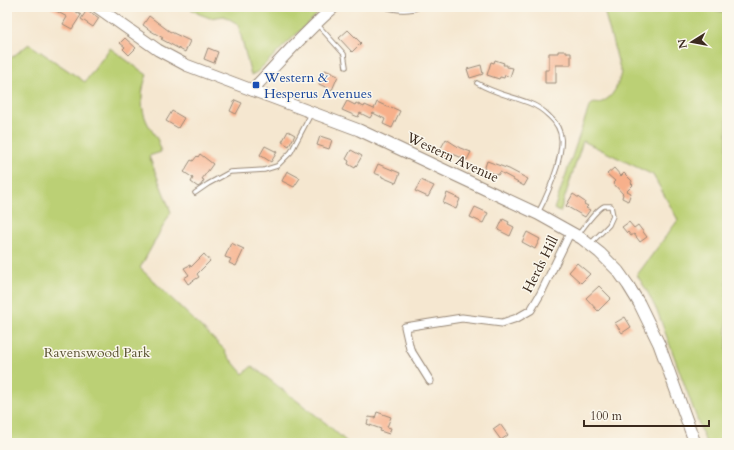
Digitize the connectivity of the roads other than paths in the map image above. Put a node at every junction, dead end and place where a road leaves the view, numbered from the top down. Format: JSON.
{"nodes":[{"id":1,"x":97,"y":7,"type":"edge"},
{"id":2,"x":334,"y":7,"type":"edge"},
{"id":3,"x":385,"y":7,"type":"edge"},
{"id":4,"x":419,"y":7,"type":"edge"},
{"id":5,"x":315,"y":23,"type":"junction"},
{"id":6,"x":346,"y":66,"type":"dead end"},
{"id":7,"x":477,"y":83,"type":"dead end"},
{"id":8,"x":252,"y":90,"type":"junction"},
{"id":9,"x":312,"y":112,"type":"junction"},
{"id":10,"x":195,"y":193,"type":"dead end"},
{"id":11,"x":538,"y":214,"type":"junction"},
{"id":12,"x":574,"y":234,"type":"junction"},
{"id":13,"x":589,"y":244,"type":"junction"},
{"id":14,"x":430,"y":381,"type":"dead end"},
{"id":15,"x":695,"y":443,"type":"edge"}],
"edges":[{"from":1,"to":8,"type":"main road","name":"Western Avenue"},
{"from":2,"to":5,"type":"main road"},
{"from":3,"to":4,"type":"lane"},
{"from":5,"to":6,"type":"lane"},
{"from":5,"to":8,"type":"main road"},
{"from":7,"to":11,"type":"lane"},
{"from":8,"to":9,"type":"main road","name":"Western Avenue"},
{"from":9,"to":10,"type":"lane"},
{"from":9,"to":11,"type":"main road","name":"Western Avenue"},
{"from":11,"to":12,"type":"main road","name":"Western Avenue"},
{"from":12,"to":13,"type":"main road","name":"Western Avenue"},
{"from":12,"to":13,"type":"lane"},
{"from":12,"to":14,"type":"street","name":"Herds Hill"},
{"from":13,"to":15,"type":"main road","name":"Western Avenue"}]}
